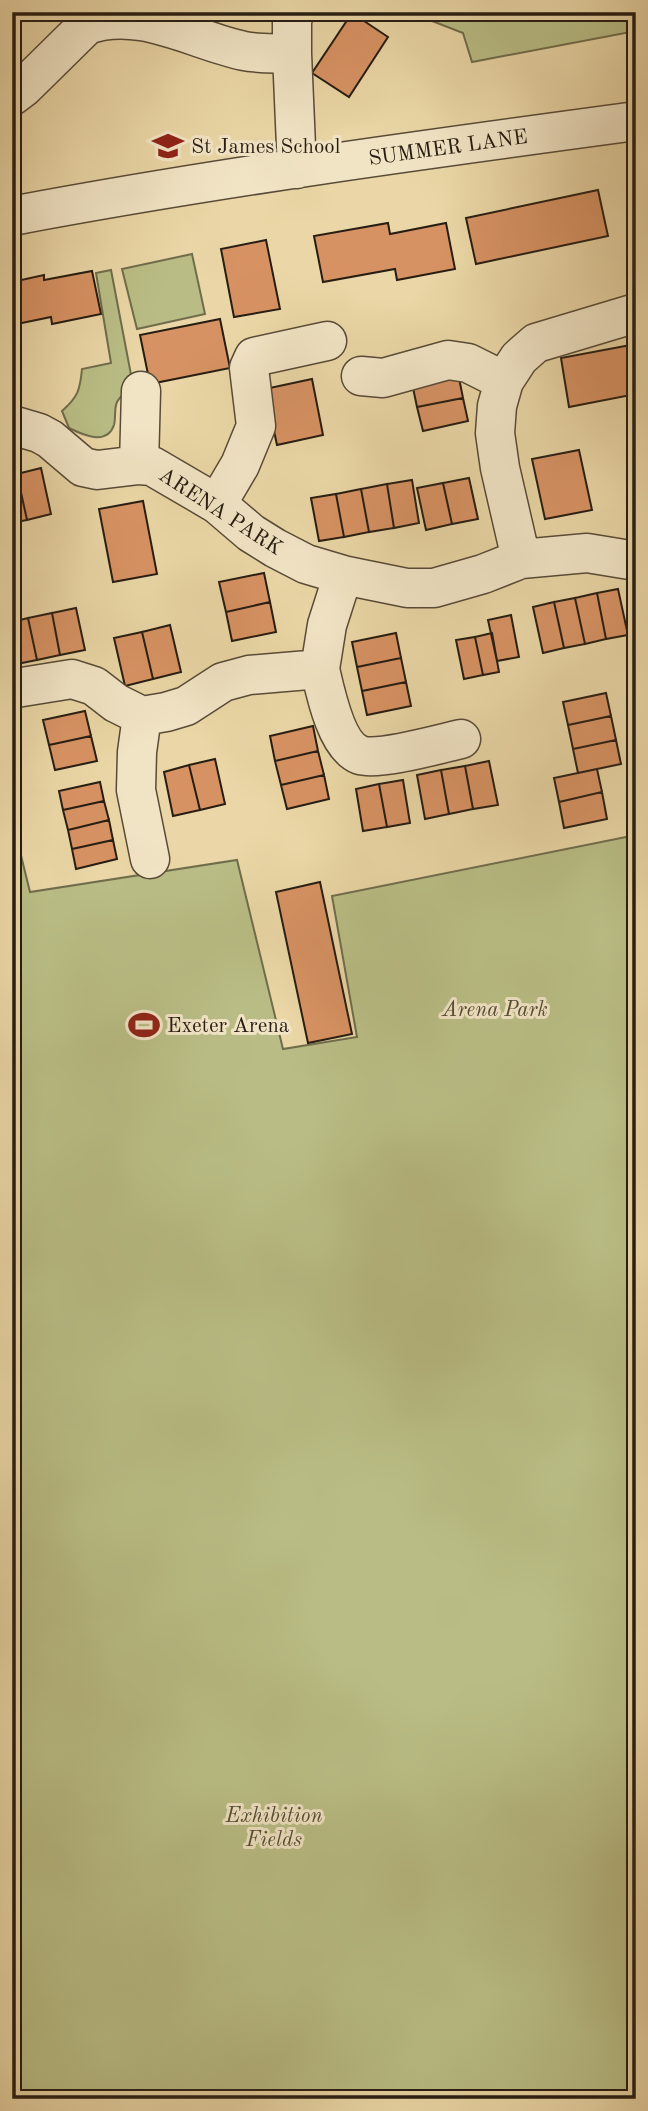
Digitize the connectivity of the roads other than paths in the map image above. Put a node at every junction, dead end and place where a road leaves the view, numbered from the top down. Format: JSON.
{"nodes":[{"id":1,"x":292,"y":25,"type":"edge"},
{"id":2,"x":12,"y":96,"type":"edge"},
{"id":3,"x":636,"y":121,"type":"edge"},
{"id":4,"x":298,"y":169,"type":"junction"},
{"id":5,"x":12,"y":216,"type":"edge"},
{"id":6,"x":636,"y":313,"type":"edge"},
{"id":7,"x":327,"y":341,"type":"dead end"},
{"id":8,"x":361,"y":376,"type":"dead end"},
{"id":9,"x":504,"y":382,"type":"junction"},
{"id":10,"x":141,"y":391,"type":"dead end"},
{"id":11,"x":12,"y":425,"type":"edge"},
{"id":12,"x":139,"y":465,"type":"junction"},
{"id":13,"x":217,"y":504,"type":"junction"},
{"id":14,"x":521,"y":559,"type":"junction"},
{"id":15,"x":636,"y":561,"type":"edge"},
{"id":16,"x":342,"y":575,"type":"junction"},
{"id":17,"x":320,"y":669,"type":"junction"},
{"id":18,"x":16,"y":688,"type":"dead end"},
{"id":19,"x":142,"y":716,"type":"junction"},
{"id":20,"x":461,"y":739,"type":"dead end"},
{"id":21,"x":150,"y":859,"type":"dead end"}],
"edges":[{"from":1,"to":2,"type":"street"},
{"from":1,"to":4,"type":"street"},
{"from":3,"to":4,"type":"street","name":"SUMMER LANE"},
{"from":4,"to":5,"type":"street","name":"SUMMER LANE"},
{"from":6,"to":9,"type":"street"},
{"from":7,"to":13,"type":"street"},
{"from":8,"to":9,"type":"street"},
{"from":9,"to":14,"type":"street"},
{"from":10,"to":12,"type":"street","name":"ARENA PARK"},
{"from":11,"to":12,"type":"street","name":"ARENA PARK"},
{"from":12,"to":13,"type":"street","name":"ARENA PARK"},
{"from":13,"to":16,"type":"street","name":"ARENA PARK"},
{"from":14,"to":15,"type":"street","name":"ARENA PARK"},
{"from":14,"to":16,"type":"street","name":"ARENA PARK"},
{"from":16,"to":17,"type":"street"},
{"from":17,"to":19,"type":"street"},
{"from":17,"to":20,"type":"street"},
{"from":18,"to":19,"type":"street"},
{"from":19,"to":21,"type":"street"}]}
